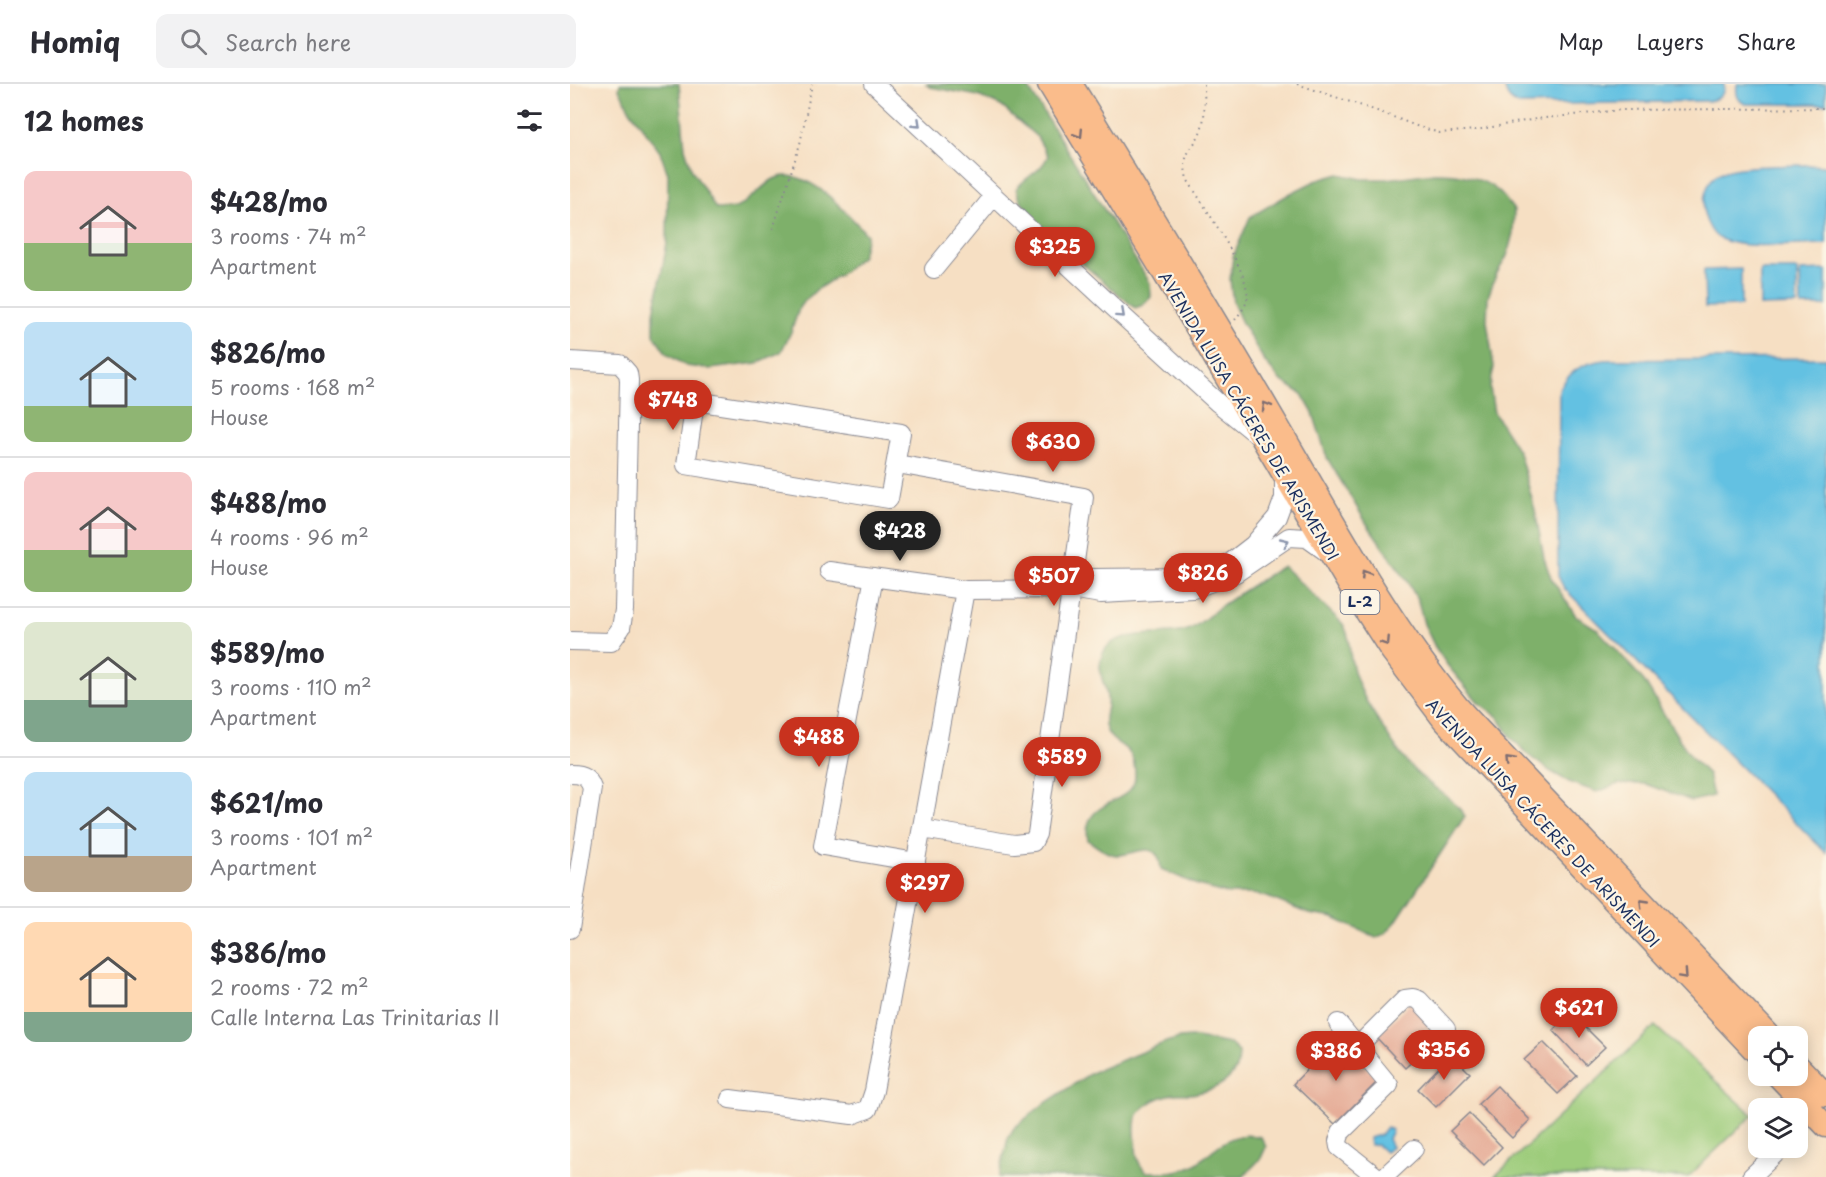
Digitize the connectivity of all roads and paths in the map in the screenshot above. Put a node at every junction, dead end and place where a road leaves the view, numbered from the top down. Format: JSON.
{"nodes":[{"id":1,"x":812,"y":84,"type":"edge"},
{"id":2,"x":874,"y":84,"type":"edge"},
{"id":3,"x":1049,"y":84,"type":"edge"},
{"id":4,"x":1071,"y":84,"type":"edge"},
{"id":5,"x":1204,"y":84,"type":"edge"},
{"id":6,"x":1297,"y":84,"type":"edge"},
{"id":7,"x":1826,"y":108,"type":"edge"},
{"id":8,"x":994,"y":196,"type":"junction"},
{"id":9,"x":773,"y":229,"type":"dead end"},
{"id":10,"x":934,"y":269,"type":"dead end"},
{"id":11,"x":1223,"y":334,"type":"junction"},
{"id":12,"x":570,"y":361,"type":"edge"},
{"id":13,"x":1264,"y":440,"type":"junction"},
{"id":14,"x":897,"y":464,"type":"junction"},
{"id":15,"x":1284,"y":474,"type":"junction"},
{"id":16,"x":1332,"y":556,"type":"junction"},
{"id":17,"x":829,"y":571,"type":"dead end"},
{"id":18,"x":874,"y":577,"type":"junction"},
{"id":19,"x":1212,"y":577,"type":"junction"},
{"id":20,"x":1071,"y":589,"type":"junction"},
{"id":21,"x":966,"y":590,"type":"junction"},
{"id":22,"x":570,"y":641,"type":"edge"},
{"id":23,"x":570,"y":774,"type":"edge"},
{"id":24,"x":922,"y":829,"type":"junction"},
{"id":25,"x":916,"y":862,"type":"junction"},
{"id":26,"x":572,"y":899,"type":"edge"},
{"id":27,"x":570,"y":929,"type":"edge"},
{"id":28,"x":1741,"y":1005,"type":"junction"},
{"id":29,"x":1338,"y":1023,"type":"dead end"},
{"id":30,"x":1761,"y":1026,"type":"edge"},
{"id":31,"x":1765,"y":1026,"type":"edge"},
{"id":32,"x":1446,"y":1029,"type":"dead end"},
{"id":33,"x":1748,"y":1043,"type":"edge"},
{"id":34,"x":1357,"y":1047,"type":"junction"},
{"id":35,"x":1808,"y":1063,"type":"edge"},
{"id":36,"x":1808,"y":1076,"type":"edge"},
{"id":37,"x":1826,"y":1076,"type":"edge"},
{"id":38,"x":1788,"y":1086,"type":"edge"},
{"id":39,"x":1826,"y":1095,"type":"edge"},
{"id":40,"x":730,"y":1099,"type":"dead end"},
{"id":41,"x":1826,"y":1126,"type":"edge"},
{"id":42,"x":1414,"y":1149,"type":"dead end"},
{"id":43,"x":1771,"y":1158,"type":"edge"},
{"id":44,"x":1377,"y":1177,"type":"edge"},
{"id":45,"x":1384,"y":1177,"type":"edge"},
{"id":46,"x":1752,"y":1177,"type":"edge"}],
"edges":[{"from":1,"to":9,"type":"path"},
{"from":2,"to":8,"type":"street","number":"L-2","one_way":true},
{"from":3,"to":13,"type":"main road","name":"AVENIDA LUISA CÁCERES DE ARISMENDI","number":"L-2","one_way":true},
{"from":4,"to":11,"type":"main road","name":"AVENIDA LUISA CÁCERES DE ARISMENDI","number":"L-2"},
{"from":5,"to":11,"type":"path"},
{"from":6,"to":7,"type":"path"},
{"from":8,"to":10,"type":"street"},
{"from":8,"to":13,"type":"street","number":"L-2","one_way":true},
{"from":28,"to":11,"type":"main road","name":"AVENIDA LUISA CÁCERES DE ARISMENDI","number":"L-2","one_way":true},
{"from":12,"to":22,"type":"street"},
{"from":13,"to":15,"type":"main road","name":"AVENIDA LUISA CÁCERES DE ARISMENDI","number":"L-2"},
{"from":14,"to":14,"type":"street"},
{"from":14,"to":20,"type":"street"},
{"from":15,"to":16,"type":"main road","name":"AVENIDA LUISA CÁCERES DE ARISMENDI","number":"L-2"},
{"from":15,"to":19,"type":"street"},
{"from":19,"to":16,"type":"street","one_way":true},
{"from":16,"to":33,"type":"main road","name":"AVENIDA LUISA CÁCERES DE ARISMENDI","number":"L-2","one_way":true},
{"from":17,"to":18,"type":"street"},
{"from":18,"to":21,"type":"street"},
{"from":18,"to":25,"type":"street"},
{"from":19,"to":20,"type":"street"},
{"from":20,"to":21,"type":"street"},
{"from":20,"to":24,"type":"street"},
{"from":21,"to":24,"type":"street"},
{"from":23,"to":26,"type":"street"},
{"from":24,"to":25,"type":"street"},
{"from":25,"to":40,"type":"street"},
{"from":26,"to":27,"type":"street"},
{"from":28,"to":30,"type":"main road","name":"AVENIDA LUISA CÁCERES DE ARISMENDI","number":"L-2"},
{"from":28,"to":31,"type":"main road"},
{"from":29,"to":34,"type":"street"},
{"from":32,"to":34,"type":"street"},
{"from":34,"to":44,"type":"street"},
{"from":35,"to":37,"type":"main road"},
{"from":36,"to":39,"type":"main road"},
{"from":38,"to":41,"type":"main road"},
{"from":42,"to":45,"type":"street"},
{"from":43,"to":46,"type":"street"}]}
